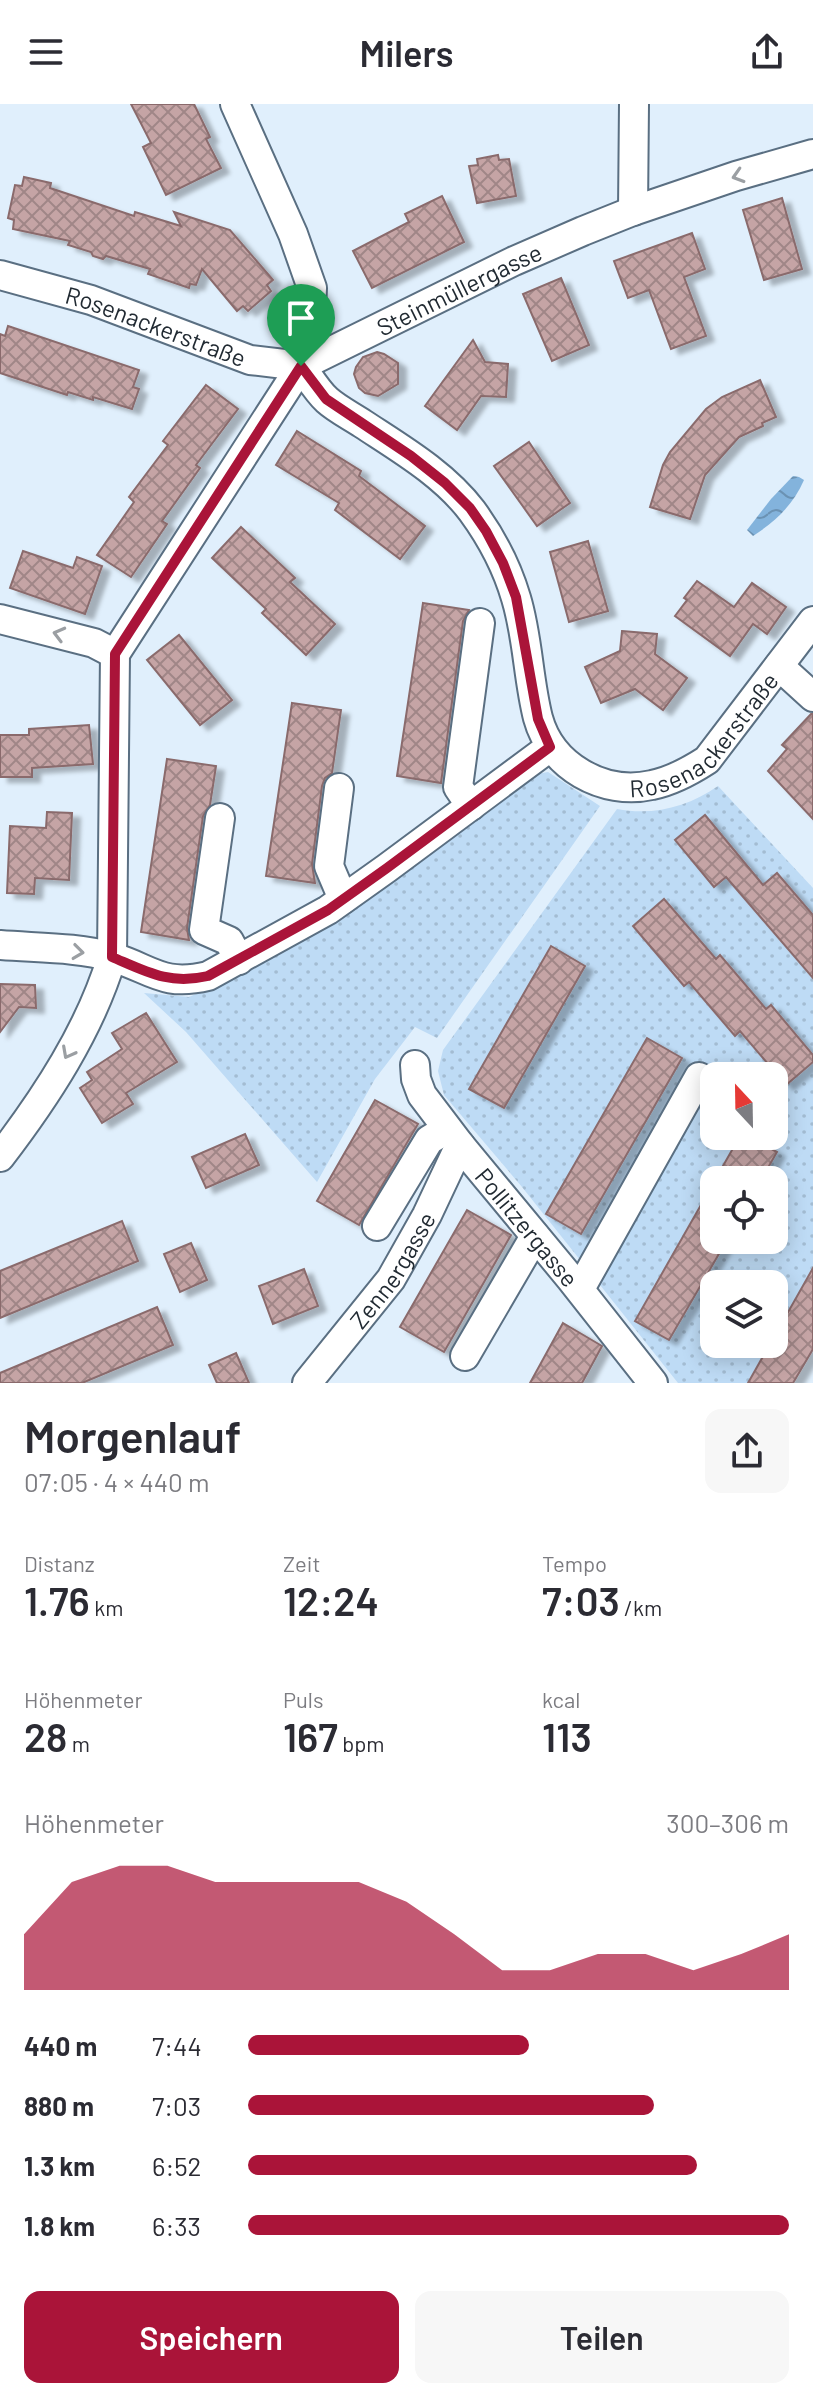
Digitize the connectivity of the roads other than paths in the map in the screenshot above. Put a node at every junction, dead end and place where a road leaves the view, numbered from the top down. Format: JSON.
{"nodes":[{"id":1,"x":235,"y":104,"type":"edge"},
{"id":2,"x":634,"y":104,"type":"edge"},
{"id":3,"x":813,"y":154,"type":"edge"},
{"id":4,"x":633,"y":211,"type":"junction"},
{"id":5,"x":0,"y":275,"type":"edge"},
{"id":6,"x":301,"y":366,"type":"junction"},
{"id":7,"x":0,"y":619,"type":"edge"},
{"id":8,"x":813,"y":621,"type":"edge"},
{"id":9,"x":480,"y":623,"type":"dead end"},
{"id":10,"x":115,"y":654,"type":"junction"},
{"id":11,"x":779,"y":666,"type":"junction"},
{"id":12,"x":813,"y":697,"type":"edge"},
{"id":13,"x":550,"y":747,"type":"junction"},
{"id":14,"x":339,"y":788,"type":"dead end"},
{"id":15,"x":471,"y":806,"type":"junction"},
{"id":16,"x":220,"y":818,"type":"dead end"},
{"id":17,"x":343,"y":899,"type":"junction"},
{"id":18,"x":0,"y":945,"type":"edge"},
{"id":19,"x":112,"y":957,"type":"junction"},
{"id":20,"x":239,"y":960,"type":"junction"},
{"id":21,"x":415,"y":1065,"type":"dead end"},
{"id":22,"x":699,"y":1077,"type":"dead end"},
{"id":23,"x":453,"y":1137,"type":"junction"},
{"id":24,"x":0,"y":1157,"type":"edge"},
{"id":25,"x":377,"y":1226,"type":"dead end"},
{"id":26,"x":535,"y":1236,"type":"junction"},
{"id":27,"x":580,"y":1289,"type":"junction"},
{"id":28,"x":465,"y":1356,"type":"dead end"},
{"id":29,"x":307,"y":1383,"type":"edge"},
{"id":30,"x":653,"y":1383,"type":"edge"}],
"edges":[{"from":1,"to":6,"type":"street"},
{"from":2,"to":4,"type":"street"},
{"from":3,"to":4,"type":"street","name":"Steinmüllergasse","one_way":true},
{"from":4,"to":6,"type":"street","name":"Steinmüllergasse"},
{"from":5,"to":6,"type":"street","name":"Rosenackerstraße"},
{"from":6,"to":10,"type":"street"},
{"from":6,"to":13,"type":"street","name":"Rosenackerstraße"},
{"from":10,"to":7,"type":"street","one_way":true},
{"from":8,"to":11,"type":"street","name":"Rosenackerstraße"},
{"from":9,"to":15,"type":"street"},
{"from":10,"to":19,"type":"street"},
{"from":11,"to":12,"type":"street"},
{"from":11,"to":13,"type":"street","name":"Rosenackerstraße"},
{"from":13,"to":15,"type":"street"},
{"from":14,"to":17,"type":"street"},
{"from":15,"to":17,"type":"street"},
{"from":16,"to":20,"type":"street"},
{"from":17,"to":20,"type":"street"},
{"from":18,"to":19,"type":"street","one_way":true},
{"from":19,"to":20,"type":"street"},
{"from":19,"to":24,"type":"street","one_way":true},
{"from":21,"to":23,"type":"street","name":"Pollitzergasse"},
{"from":22,"to":27,"type":"street"},
{"from":23,"to":25,"type":"street"},
{"from":23,"to":26,"type":"street","name":"Pollitzergasse"},
{"from":23,"to":29,"type":"street","name":"Zennergasse"},
{"from":26,"to":27,"type":"street","name":"Pollitzergasse"},
{"from":26,"to":28,"type":"street"},
{"from":27,"to":30,"type":"street","name":"Pollitzergasse"}]}
